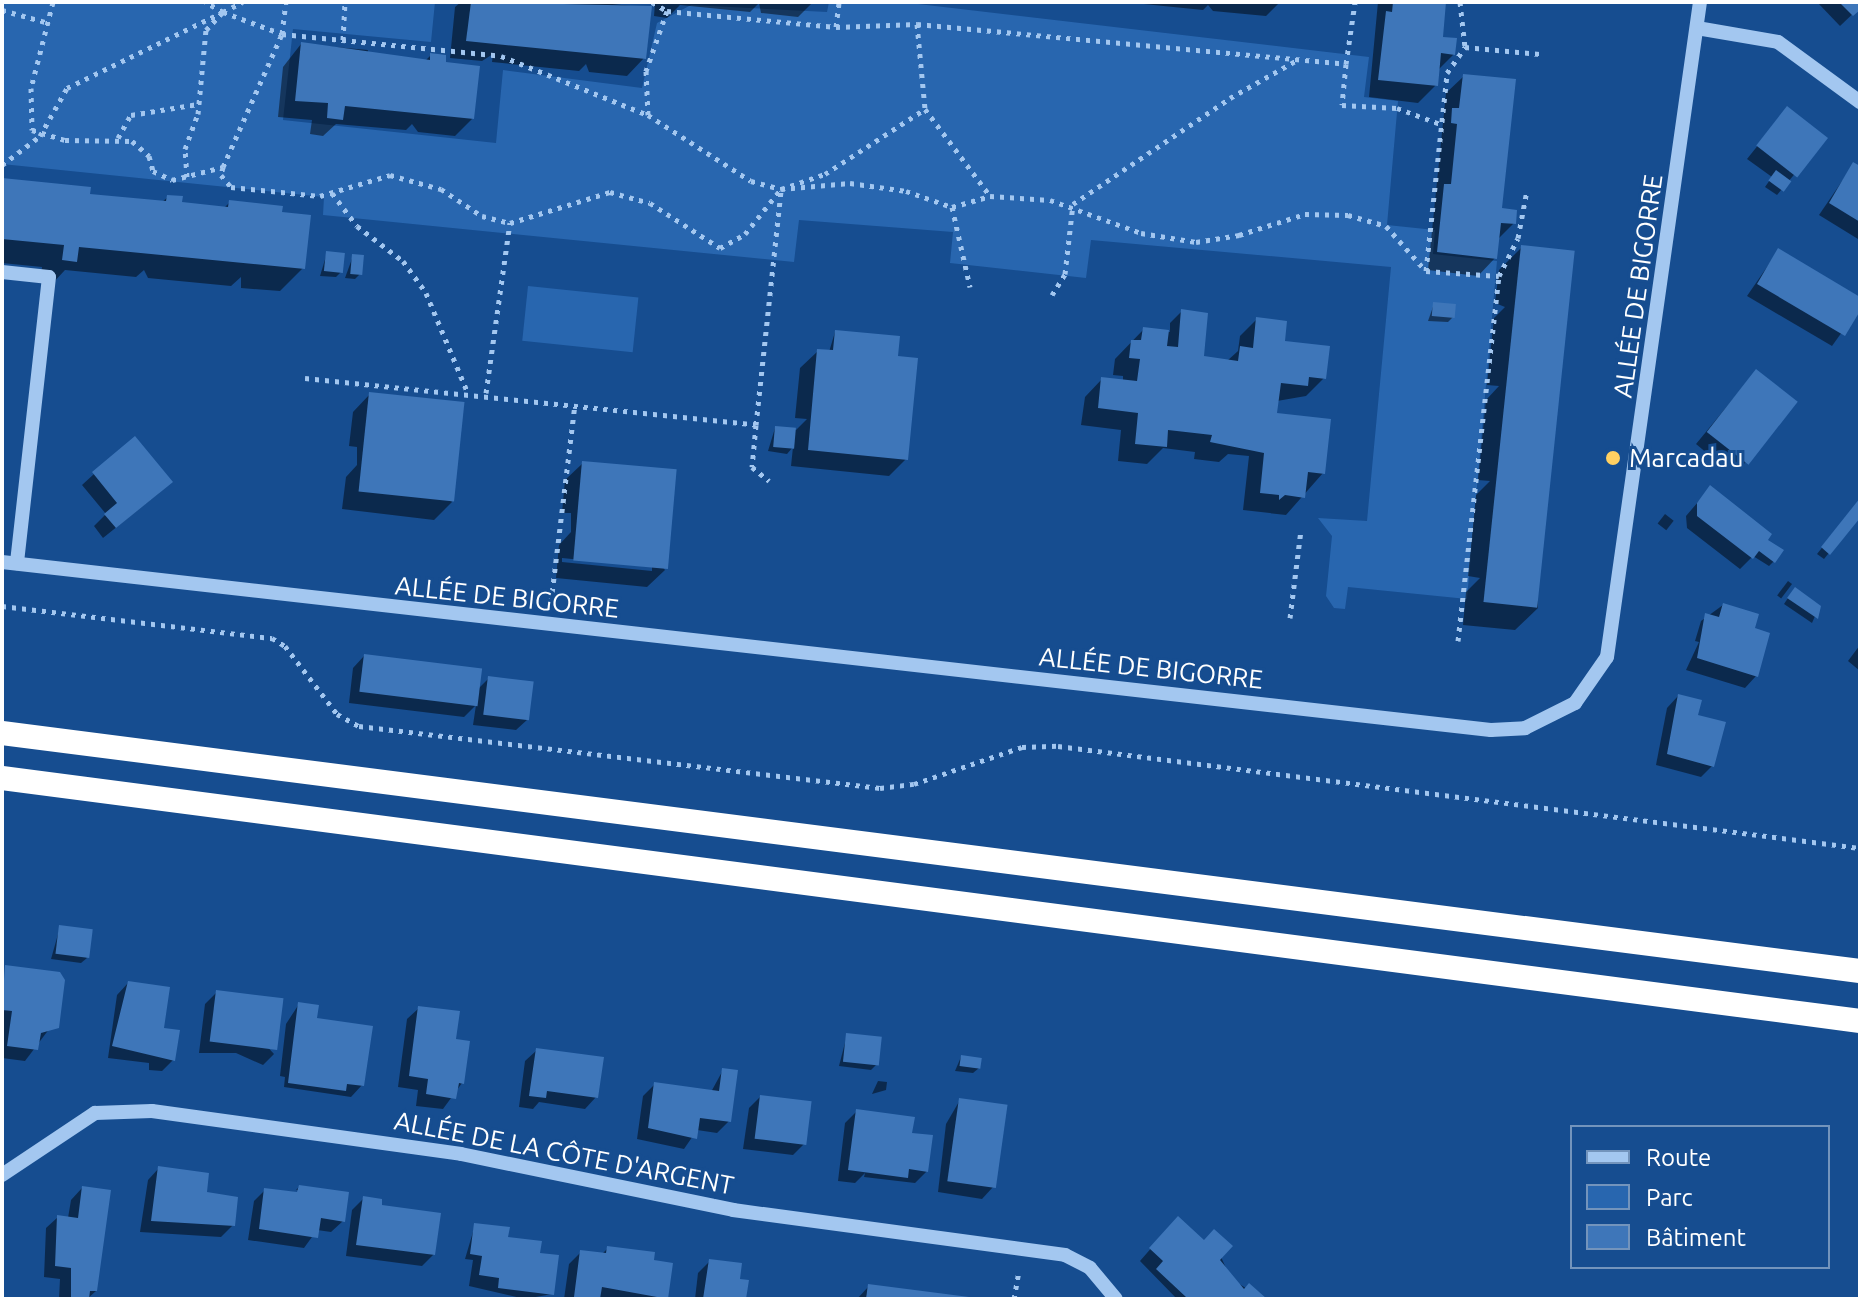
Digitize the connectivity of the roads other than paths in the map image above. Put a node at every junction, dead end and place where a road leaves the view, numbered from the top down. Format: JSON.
{"nodes":[{"id":1,"x":1700,"y":2,"type":"edge"},
{"id":2,"x":1697,"y":28,"type":"junction"},
{"id":3,"x":1860,"y":102,"type":"edge"},
{"id":4,"x":2,"y":272,"type":"edge"},
{"id":5,"x":10,"y":563,"type":"edge"},
{"id":6,"x":2,"y":733,"type":"edge"},
{"id":7,"x":2,"y":778,"type":"edge"},
{"id":8,"x":1860,"y":971,"type":"edge"},
{"id":9,"x":1860,"y":1021,"type":"edge"},
{"id":10,"x":2,"y":1175,"type":"edge"},
{"id":11,"x":1116,"y":1299,"type":"edge"}],
"edges":[{"from":1,"to":2,"type":"street","name":"ALLÉE DE BIGORRE"},
{"from":2,"to":3,"type":"street"},
{"from":2,"to":5,"type":"street","name":"ALLÉE DE BIGORRE"},
{"from":4,"to":5,"type":"street"},
{"from":6,"to":8,"type":"highway"},
{"from":7,"to":9,"type":"highway"},
{"from":10,"to":11,"type":"street","name":"ALLÉE DE LA CÔTE D'ARGENT"}]}
